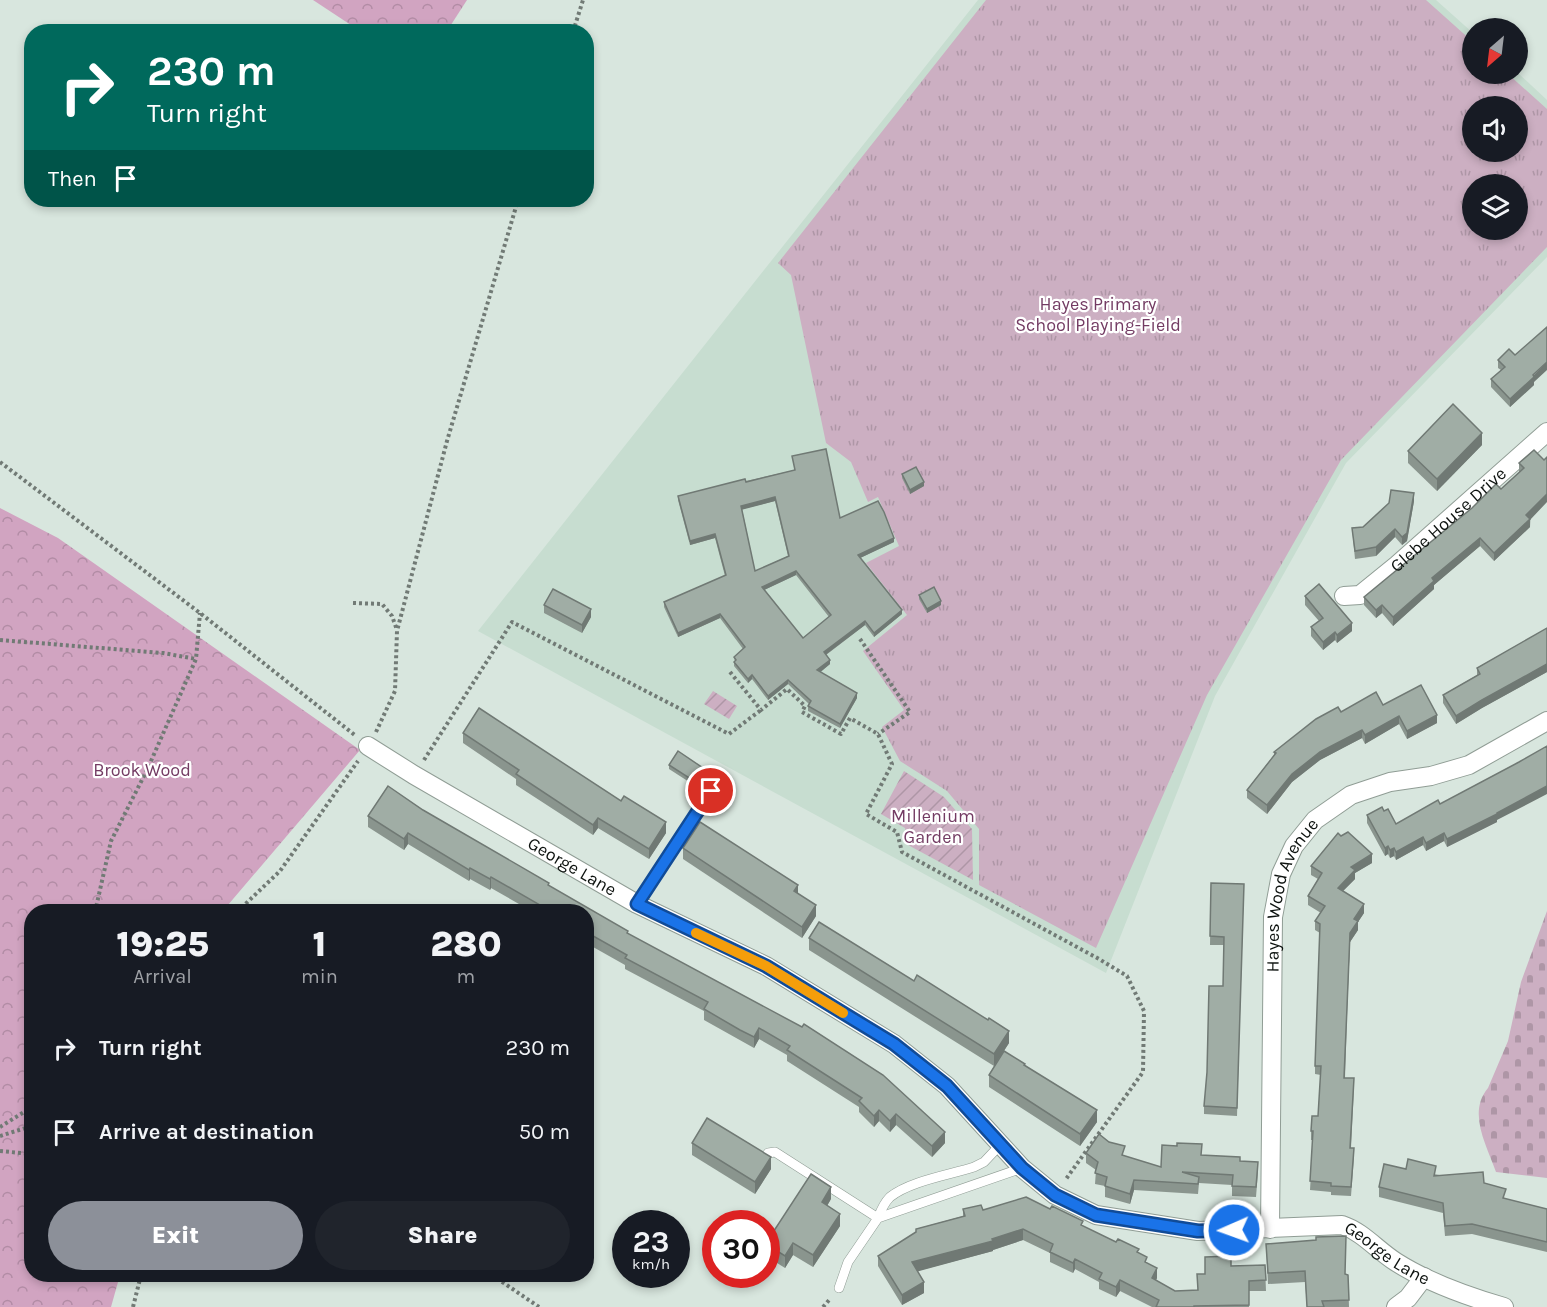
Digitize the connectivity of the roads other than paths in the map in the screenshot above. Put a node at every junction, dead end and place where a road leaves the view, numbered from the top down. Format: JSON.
{"nodes":[{"id":1,"x":1547,"y":432,"type":"edge"},
{"id":2,"x":1344,"y":597,"type":"dead end"},
{"id":3,"x":1547,"y":721,"type":"edge"},
{"id":4,"x":368,"y":746,"type":"road end"},
{"id":5,"x":711,"y":791,"type":"dead end"},
{"id":6,"x":637,"y":904,"type":"junction"},
{"id":7,"x":1001,"y":1144,"type":"junction"},
{"id":8,"x":768,"y":1153,"type":"edge"},
{"id":9,"x":1022,"y":1168,"type":"junction"},
{"id":10,"x":878,"y":1218,"type":"junction"},
{"id":11,"x":1270,"y":1229,"type":"junction"},
{"id":12,"x":1424,"y":1277,"type":"junction"},
{"id":13,"x":839,"y":1288,"type":"dead end"},
{"id":14,"x":1465,"y":1302,"type":"edge"},
{"id":15,"x":1396,"y":1307,"type":"edge"},
{"id":16,"x":1504,"y":1307,"type":"edge"}],
"edges":[{"from":1,"to":2,"type":"street","name":"Glebe House Drive"},
{"from":3,"to":11,"type":"street","name":"Hayes Wood Avenue"},
{"from":4,"to":6,"type":"street","name":"George Lane"},
{"from":5,"to":6,"type":"lane"},
{"from":6,"to":7,"type":"street","name":"George Lane"},
{"from":7,"to":9,"type":"street","name":"George Lane"},
{"from":7,"to":10,"type":"lane"},
{"from":8,"to":10,"type":"lane"},
{"from":9,"to":10,"type":"lane"},
{"from":9,"to":11,"type":"street","name":"George Lane"},
{"from":10,"to":13,"type":"lane"},
{"from":11,"to":12,"type":"street","name":"George Lane"},
{"from":12,"to":14,"type":"street","name":"George Lane"},
{"from":12,"to":15,"type":"street"},
{"from":14,"to":16,"type":"street","name":"George Lane"}]}
